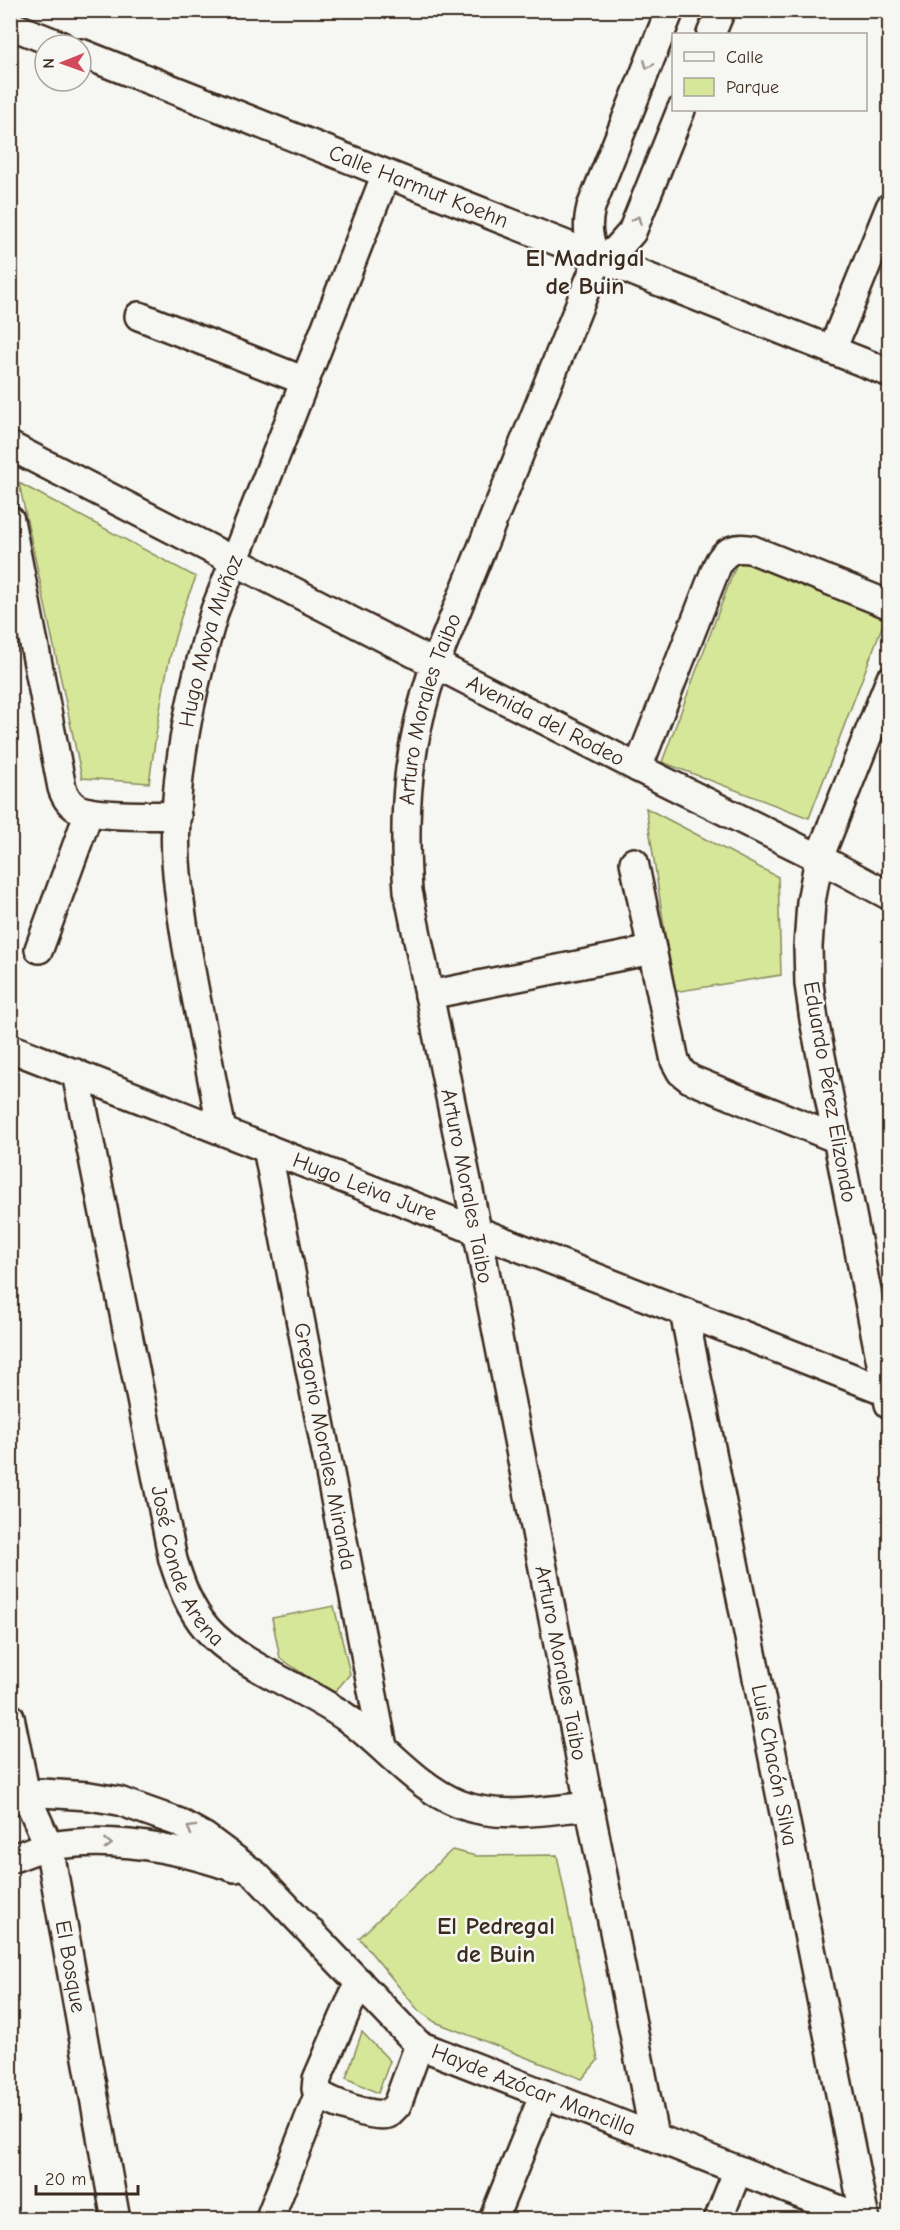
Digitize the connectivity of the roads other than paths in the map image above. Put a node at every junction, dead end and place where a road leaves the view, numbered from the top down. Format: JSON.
{"nodes":[{"id":1,"x":670,"y":10,"type":"edge"},
{"id":2,"x":721,"y":10,"type":"edge"},
{"id":3,"x":10,"y":25,"type":"edge"},
{"id":4,"x":711,"y":33,"type":"edge"},
{"id":5,"x":33,"y":34,"type":"edge"},
{"id":6,"x":93,"y":58,"type":"edge"},
{"id":7,"x":681,"y":111,"type":"edge"},
{"id":8,"x":386,"y":174,"type":"junction"},
{"id":9,"x":888,"y":216,"type":"edge"},
{"id":10,"x":597,"y":259,"type":"junction"},
{"id":11,"x":139,"y":316,"type":"dead end"},
{"id":12,"x":832,"y":350,"type":"junction"},
{"id":13,"x":890,"y":373,"type":"edge"},
{"id":14,"x":305,"y":381,"type":"junction"},
{"id":15,"x":10,"y":446,"type":"edge"},
{"id":16,"x":10,"y":520,"type":"edge"},
{"id":17,"x":234,"y":561,"type":"junction"},
{"id":18,"x":890,"y":605,"type":"edge"},
{"id":19,"x":435,"y":664,"type":"junction"},
{"id":20,"x":890,"y":680,"type":"edge"},
{"id":21,"x":638,"y":768,"type":"junction"},
{"id":22,"x":89,"y":813,"type":"junction"},
{"id":23,"x":177,"y":816,"type":"junction"},
{"id":24,"x":819,"y":858,"type":"junction"},
{"id":25,"x":634,"y":862,"type":"dead end"},
{"id":26,"x":890,"y":896,"type":"edge"},
{"id":27,"x":39,"y":948,"type":"dead end"},
{"id":28,"x":652,"y":950,"type":"junction"},
{"id":29,"x":429,"y":995,"type":"junction"},
{"id":30,"x":10,"y":1048,"type":"edge"},
{"id":31,"x":76,"y":1074,"type":"junction"},
{"id":32,"x":222,"y":1131,"type":"junction"},
{"id":33,"x":837,"y":1139,"type":"junction"},
{"id":34,"x":267,"y":1148,"type":"junction"},
{"id":35,"x":477,"y":1230,"type":"junction"},
{"id":36,"x":684,"y":1312,"type":"junction"},
{"id":37,"x":888,"y":1399,"type":"edge"},
{"id":38,"x":10,"y":1717,"type":"edge"},
{"id":39,"x":383,"y":1747,"type":"junction"},
{"id":40,"x":18,"y":1798,"type":"edge"},
{"id":41,"x":589,"y":1806,"type":"junction"},
{"id":42,"x":50,"y":1846,"type":"junction"},
{"id":43,"x":10,"y":1859,"type":"edge"},
{"id":44,"x":256,"y":1875,"type":"junction"},
{"id":45,"x":359,"y":1982,"type":"junction"},
{"id":46,"x":419,"y":2045,"type":"junction"},
{"id":47,"x":319,"y":2093,"type":"junction"},
{"id":48,"x":544,"y":2094,"type":"junction"},
{"id":49,"x":654,"y":2136,"type":"junction"},
{"id":50,"x":738,"y":2170,"type":"junction"},
{"id":51,"x":865,"y":2219,"type":"edge"},
{"id":52,"x":116,"y":2220,"type":"edge"},
{"id":53,"x":269,"y":2220,"type":"edge"},
{"id":54,"x":493,"y":2220,"type":"edge"},
{"id":55,"x":718,"y":2220,"type":"edge"}],
"edges":[{"from":1,"to":10,"type":"street","one_way":true},
{"from":2,"to":4,"type":"street"},
{"from":3,"to":5,"type":"street"},
{"from":6,"to":8,"type":"street","name":"Calle Harmut Koehn"},
{"from":10,"to":7,"type":"street","one_way":true},
{"from":8,"to":10,"type":"street","name":"Calle Harmut Koehn"},
{"from":8,"to":14,"type":"street","name":"Hugo Moya Muñoz"},
{"from":9,"to":12,"type":"street"},
{"from":10,"to":12,"type":"street","name":"Calle Harmut Koehn"},
{"from":10,"to":19,"type":"street","name":"Arturo Morales Taibo"},
{"from":11,"to":14,"type":"street"},
{"from":12,"to":13,"type":"street","name":"Calle Harmut Koehn"},
{"from":14,"to":17,"type":"street","name":"Hugo Moya Muñoz"},
{"from":15,"to":17,"type":"street","name":"Avenida del Rodeo"},
{"from":16,"to":22,"type":"street"},
{"from":17,"to":19,"type":"street","name":"Avenida del Rodeo"},
{"from":17,"to":23,"type":"street","name":"Hugo Moya Muñoz"},
{"from":18,"to":21,"type":"street"},
{"from":19,"to":21,"type":"street","name":"Avenida del Rodeo"},
{"from":19,"to":29,"type":"street","name":"Arturo Morales Taibo"},
{"from":20,"to":24,"type":"street","name":"Eduardo Pérez Elizondo"},
{"from":21,"to":24,"type":"street","name":"Avenida del Rodeo"},
{"from":22,"to":23,"type":"street"},
{"from":22,"to":27,"type":"street"},
{"from":23,"to":32,"type":"street","name":"Hugo Moya Muñoz"},
{"from":24,"to":26,"type":"street","name":"Avenida del Rodeo"},
{"from":24,"to":33,"type":"street","name":"Eduardo Pérez Elizondo"},
{"from":25,"to":28,"type":"street"},
{"from":28,"to":29,"type":"street"},
{"from":28,"to":33,"type":"street"},
{"from":29,"to":35,"type":"street","name":"Arturo Morales Taibo"},
{"from":30,"to":31,"type":"street","name":"Hugo Leiva Jure"},
{"from":31,"to":32,"type":"street","name":"Hugo Leiva Jure"},
{"from":31,"to":39,"type":"street","name":"José Conde Arena"},
{"from":32,"to":34,"type":"street","name":"Hugo Leiva Jure"},
{"from":33,"to":37,"type":"street","name":"Eduardo Pérez Elizondo"},
{"from":34,"to":35,"type":"street","name":"Hugo Leiva Jure"},
{"from":34,"to":39,"type":"street","name":"Gregorio Morales Miranda"},
{"from":35,"to":36,"type":"street","name":"Hugo Leiva Jure"},
{"from":35,"to":41,"type":"street","name":"Arturo Morales Taibo"},
{"from":36,"to":37,"type":"street","name":"Hugo Leiva Jure"},
{"from":36,"to":51,"type":"street","name":"Luis Chacón Silva"},
{"from":38,"to":40,"type":"street","name":"El Bosque"},
{"from":39,"to":41,"type":"street","name":"José Conde Arena"},
{"from":40,"to":42,"type":"street","name":"El Bosque"},
{"from":44,"to":40,"type":"street","name":"Hayde Azócar Mancilla","one_way":true},
{"from":41,"to":49,"type":"street","name":"Arturo Morales Taibo"},
{"from":42,"to":43,"type":"street","name":"Hayde Azócar Mancilla"},
{"from":42,"to":44,"type":"street","name":"Hayde Azócar Mancilla","one_way":true},
{"from":42,"to":52,"type":"street","name":"El Bosque"},
{"from":44,"to":45,"type":"street","name":"Hayde Azócar Mancilla"},
{"from":45,"to":46,"type":"street","name":"Hayde Azócar Mancilla"},
{"from":45,"to":47,"type":"street"},
{"from":46,"to":47,"type":"street"},
{"from":46,"to":48,"type":"street","name":"Hayde Azócar Mancilla"},
{"from":47,"to":53,"type":"street"},
{"from":48,"to":49,"type":"street","name":"Hayde Azócar Mancilla"},
{"from":48,"to":54,"type":"street"},
{"from":49,"to":50,"type":"street","name":"Hayde Azócar Mancilla"},
{"from":50,"to":51,"type":"street","name":"Hayde Azócar Mancilla"},
{"from":50,"to":55,"type":"street"}]}
